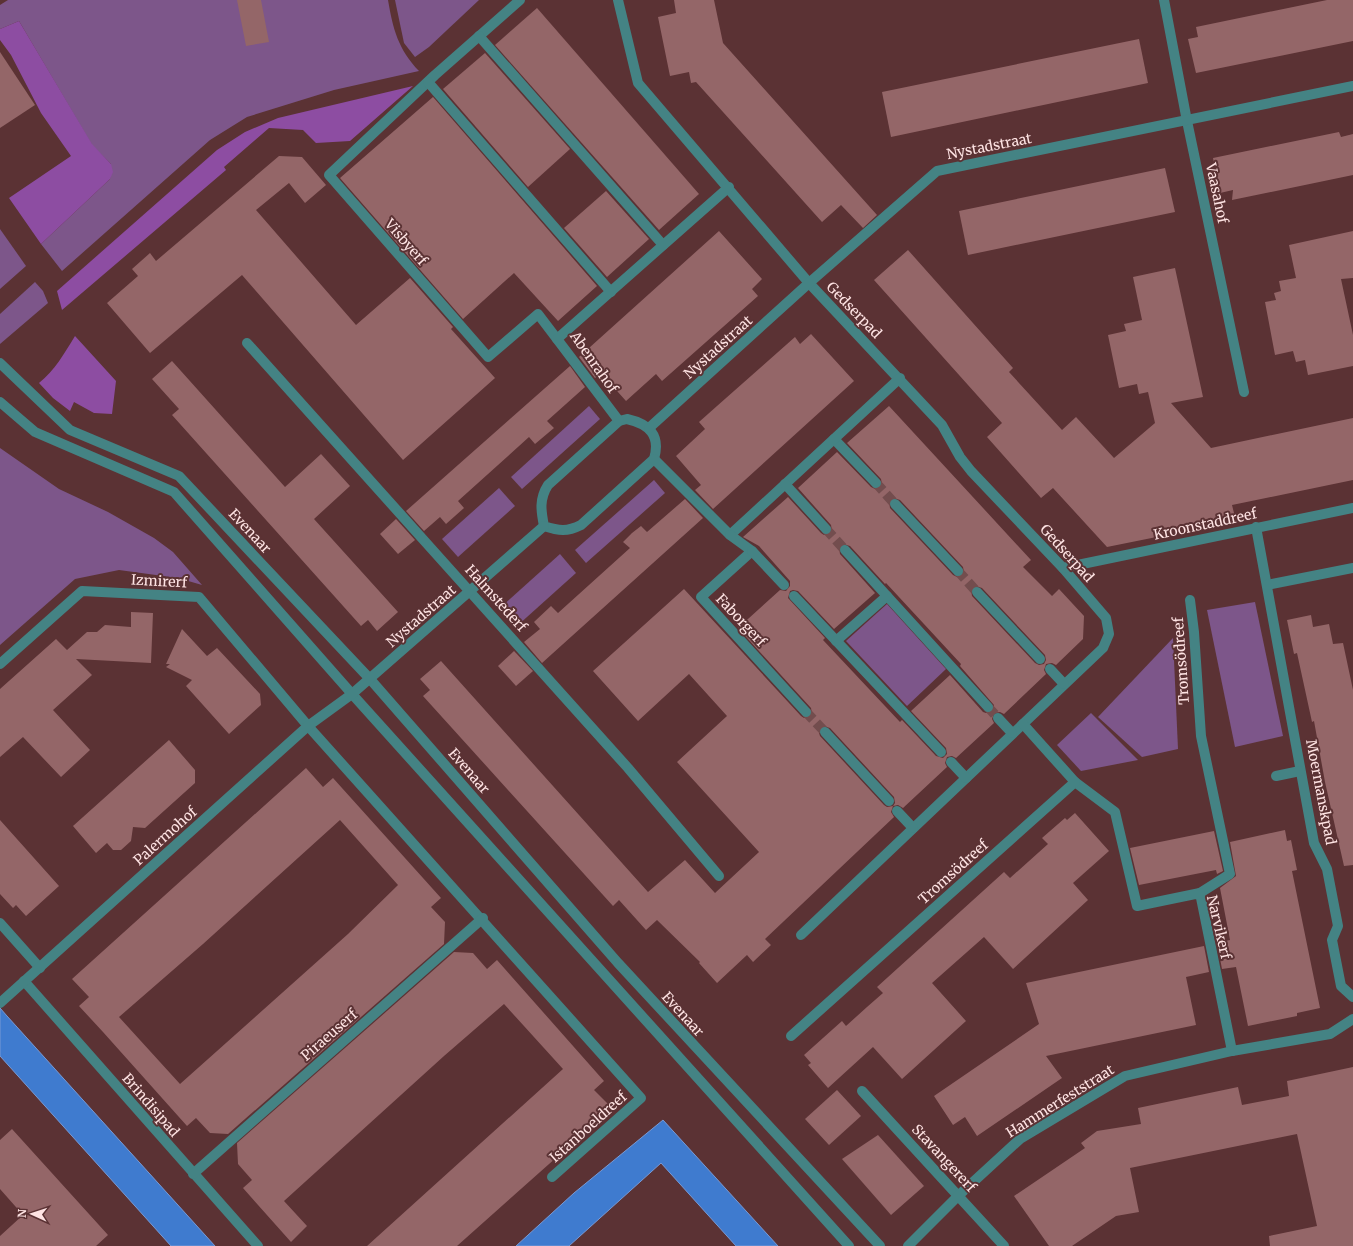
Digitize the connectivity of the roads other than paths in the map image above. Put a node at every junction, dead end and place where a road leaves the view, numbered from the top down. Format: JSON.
{"nodes":[{"id":1,"x":520,"y":0,"type":"edge"},
{"id":2,"x":618,"y":0,"type":"edge"},
{"id":3,"x":1164,"y":0,"type":"edge"},
{"id":4,"x":479,"y":36,"type":"junction"},
{"id":5,"x":432,"y":79,"type":"junction"},
{"id":6,"x":1353,"y":86,"type":"edge"},
{"id":7,"x":1187,"y":121,"type":"junction"},
{"id":8,"x":728,"y":187,"type":"junction"},
{"id":9,"x":663,"y":245,"type":"junction"},
{"id":10,"x":809,"y":283,"type":"junction"},
{"id":11,"x":611,"y":292,"type":"junction"},
{"id":12,"x":557,"y":339,"type":"junction"},
{"id":13,"x":247,"y":343,"type":"dead end"},
{"id":14,"x":0,"y":363,"type":"edge"},
{"id":15,"x":900,"y":378,"type":"junction"},
{"id":16,"x":1244,"y":392,"type":"dead end"},
{"id":17,"x":0,"y":402,"type":"edge"},
{"id":18,"x":619,"y":421,"type":"junction"},
{"id":19,"x":649,"y":428,"type":"junction"},
{"id":20,"x":834,"y":439,"type":"junction"},
{"id":21,"x":654,"y":459,"type":"junction"},
{"id":22,"x":876,"y":483,"type":"tunnel mouth"},
{"id":23,"x":785,"y":484,"type":"junction"},
{"id":24,"x":895,"y":504,"type":"tunnel mouth"},
{"id":25,"x":1353,"y":508,"type":"edge"},
{"id":26,"x":544,"y":526,"type":"junction"},
{"id":27,"x":1256,"y":527,"type":"junction"},
{"id":28,"x":826,"y":529,"type":"tunnel mouth"},
{"id":29,"x":730,"y":535,"type":"junction"},
{"id":30,"x":845,"y":550,"type":"tunnel mouth"},
{"id":31,"x":752,"y":551,"type":"junction"},
{"id":32,"x":1063,"y":568,"type":"junction"},
{"id":33,"x":1353,"y":568,"type":"edge"},
{"id":34,"x":958,"y":571,"type":"tunnel mouth"},
{"id":35,"x":784,"y":585,"type":"dead end"},
{"id":36,"x":1267,"y":585,"type":"junction"},
{"id":37,"x":471,"y":591,"type":"junction"},
{"id":38,"x":977,"y":592,"type":"tunnel mouth"},
{"id":39,"x":794,"y":596,"type":"dead end"},
{"id":40,"x":887,"y":596,"type":"junction"},
{"id":41,"x":1190,"y":600,"type":"dead end"},
{"id":42,"x":836,"y":641,"type":"junction"},
{"id":43,"x":1040,"y":659,"type":"dead end"},
{"id":44,"x":0,"y":664,"type":"edge"},
{"id":45,"x":1050,"y":669,"type":"dead end"},
{"id":46,"x":370,"y":679,"type":"junction"},
{"id":47,"x":1064,"y":684,"type":"junction"},
{"id":48,"x":352,"y":694,"type":"junction"},
{"id":49,"x":988,"y":707,"type":"tunnel mouth"},
{"id":50,"x":806,"y":712,"type":"tunnel mouth"},
{"id":51,"x":998,"y":718,"type":"tunnel mouth"},
{"id":52,"x":1023,"y":724,"type":"junction"},
{"id":53,"x":308,"y":726,"type":"junction"},
{"id":54,"x":825,"y":732,"type":"tunnel mouth"},
{"id":55,"x":1012,"y":733,"type":"junction"},
{"id":56,"x":941,"y":752,"type":"dead end"},
{"id":57,"x":951,"y":762,"type":"dead end"},
{"id":58,"x":1300,"y":771,"type":"junction"},
{"id":59,"x":1276,"y":776,"type":"dead end"},
{"id":60,"x":966,"y":778,"type":"junction"},
{"id":61,"x":1075,"y":782,"type":"junction"},
{"id":62,"x":889,"y":801,"type":"dead end"},
{"id":63,"x":897,"y":811,"type":"dead end"},
{"id":64,"x":913,"y":828,"type":"junction"},
{"id":65,"x":719,"y":876,"type":"dead end"},
{"id":66,"x":1200,"y":893,"type":"junction"},
{"id":67,"x":483,"y":918,"type":"junction"},
{"id":68,"x":0,"y":923,"type":"edge"},
{"id":69,"x":801,"y":935,"type":"dead end"},
{"id":70,"x":40,"y":968,"type":"junction"},
{"id":71,"x":24,"y":981,"type":"junction"},
{"id":72,"x":1353,"y":997,"type":"edge"},
{"id":73,"x":0,"y":1002,"type":"edge"},
{"id":74,"x":1353,"y":1020,"type":"edge"},
{"id":75,"x":791,"y":1036,"type":"dead end"},
{"id":76,"x":1232,"y":1051,"type":"junction"},
{"id":77,"x":862,"y":1091,"type":"dead end"},
{"id":78,"x":193,"y":1174,"type":"junction"},
{"id":79,"x":552,"y":1177,"type":"dead end"},
{"id":80,"x":959,"y":1195,"type":"junction"},
{"id":81,"x":258,"y":1246,"type":"edge"},
{"id":82,"x":849,"y":1246,"type":"edge"},
{"id":83,"x":880,"y":1246,"type":"edge"},
{"id":84,"x":908,"y":1246,"type":"edge"},
{"id":85,"x":1004,"y":1246,"type":"edge"}],
"edges":[{"from":1,"to":4,"type":"street","name":"Visbyerf"},
{"from":2,"to":8,"type":"street","name":"Gedserpad"},
{"from":3,"to":7,"type":"street","name":"Vaasahof"},
{"from":4,"to":5,"type":"street","name":"Visbyerf"},
{"from":4,"to":9,"type":"street"},
{"from":5,"to":11,"type":"street"},
{"from":5,"to":12,"type":"street","name":"Visbyerf"},
{"from":6,"to":7,"type":"street","name":"Nystadstraat"},
{"from":7,"to":10,"type":"street","name":"Nystadstraat"},
{"from":7,"to":16,"type":"street","name":"Vaasahof"},
{"from":8,"to":9,"type":"street","name":"Abenrahof"},
{"from":8,"to":10,"type":"street","name":"Gedserpad"},
{"from":9,"to":11,"type":"street","name":"Abenrahof"},
{"from":10,"to":15,"type":"street","name":"Gedserpad"},
{"from":10,"to":19,"type":"street","name":"Nystadstraat"},
{"from":11,"to":12,"type":"street","name":"Abenrahof"},
{"from":12,"to":18,"type":"street","name":"Abenrahof"},
{"from":13,"to":37,"type":"street","name":"Halmstederf"},
{"from":14,"to":46,"type":"street","name":"Evenaar"},
{"from":15,"to":20,"type":"street"},
{"from":15,"to":32,"type":"street","name":"Gedserpad"},
{"from":17,"to":48,"type":"street"},
{"from":18,"to":19,"type":"street"},
{"from":18,"to":26,"type":"street"},
{"from":19,"to":21,"type":"street"},
{"from":20,"to":22,"type":"street"},
{"from":20,"to":23,"type":"street"},
{"from":21,"to":26,"type":"street"},
{"from":21,"to":29,"type":"street"},
{"from":23,"to":28,"type":"street"},
{"from":23,"to":29,"type":"street"},
{"from":24,"to":34,"type":"street"},
{"from":25,"to":27,"type":"street","name":"Kroonstaddreef"},
{"from":26,"to":37,"type":"street","name":"Nystadstraat"},
{"from":27,"to":32,"type":"street","name":"Kroonstaddreef"},
{"from":27,"to":36,"type":"street","name":"Moermanskpad"},
{"from":29,"to":31,"type":"street"},
{"from":30,"to":40,"type":"street"},
{"from":31,"to":35,"type":"street"},
{"from":31,"to":50,"type":"street","name":"Faborgerf"},
{"from":32,"to":47,"type":"street","name":"Gedserpad"},
{"from":33,"to":36,"type":"street"},
{"from":36,"to":58,"type":"street","name":"Moermanskpad"},
{"from":37,"to":46,"type":"street","name":"Nystadstraat"},
{"from":37,"to":65,"type":"street","name":"Halmstederf"},
{"from":38,"to":43,"type":"street"},
{"from":39,"to":42,"type":"street"},
{"from":40,"to":42,"type":"street"},
{"from":40,"to":49,"type":"street"},
{"from":41,"to":66,"type":"street","name":"Tromsödreef"},
{"from":42,"to":56,"type":"street"},
{"from":44,"to":53,"type":"street","name":"Izmirerf"},
{"from":45,"to":47,"type":"street"},
{"from":46,"to":48,"type":"street","name":"Nystadstraat"},
{"from":46,"to":83,"type":"street","name":"Evenaar"},
{"from":47,"to":52,"type":"street"},
{"from":48,"to":53,"type":"street","name":"Palermohof"},
{"from":48,"to":82,"type":"street"},
{"from":51,"to":55,"type":"street"},
{"from":52,"to":55,"type":"street"},
{"from":52,"to":61,"type":"street"},
{"from":53,"to":67,"type":"street"},
{"from":53,"to":70,"type":"street","name":"Palermohof"},
{"from":54,"to":62,"type":"street"},
{"from":55,"to":60,"type":"street"},
{"from":57,"to":60,"type":"street"},
{"from":58,"to":59,"type":"street"},
{"from":58,"to":72,"type":"street","name":"Moermanskpad"},
{"from":60,"to":64,"type":"street"},
{"from":61,"to":66,"type":"street","name":"Narvikerf"},
{"from":61,"to":75,"type":"street","name":"Tromsödreef"},
{"from":63,"to":64,"type":"street"},
{"from":64,"to":69,"type":"street"},
{"from":66,"to":76,"type":"street","name":"Narvikerf"},
{"from":67,"to":78,"type":"street","name":"Piraeuserf"},
{"from":67,"to":79,"type":"street","name":"Istanboeldreef"},
{"from":68,"to":70,"type":"street"},
{"from":70,"to":71,"type":"street","name":"Palermohof"},
{"from":71,"to":73,"type":"street","name":"Palermohof"},
{"from":71,"to":78,"type":"street","name":"Brindisipad"},
{"from":74,"to":76,"type":"street","name":"Hammerfeststraat"},
{"from":76,"to":80,"type":"street","name":"Hammerfeststraat"},
{"from":77,"to":80,"type":"street","name":"Stavangererf"},
{"from":78,"to":81,"type":"street","name":"Brindisipad"},
{"from":80,"to":84,"type":"street","name":"Hammerfeststraat"},
{"from":80,"to":85,"type":"street","name":"Stavangererf"}]}
